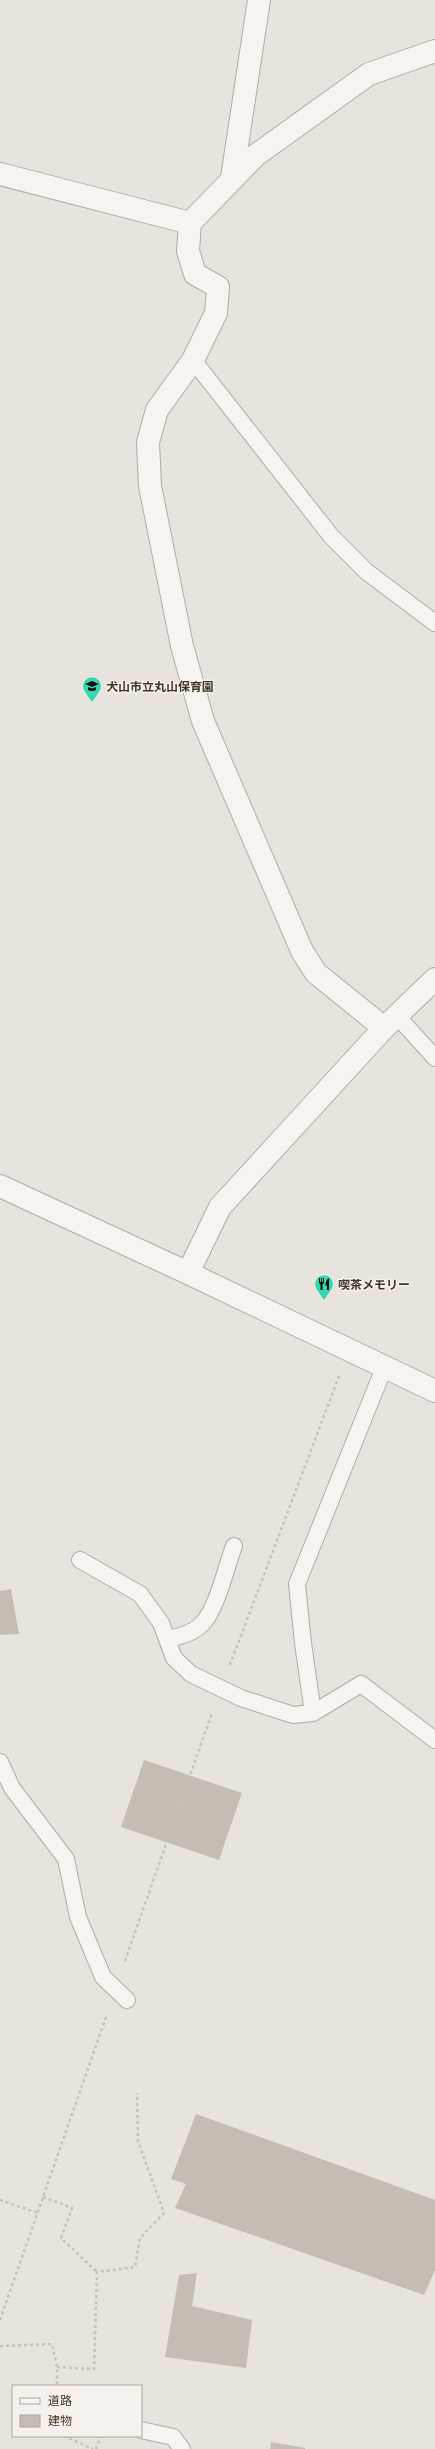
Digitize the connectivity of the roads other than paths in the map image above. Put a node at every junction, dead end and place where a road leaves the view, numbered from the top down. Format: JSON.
{"nodes":[{"id":1,"x":259,"y":0,"type":"edge"},
{"id":2,"x":435,"y":51,"type":"edge"},
{"id":3,"x":0,"y":174,"type":"edge"},
{"id":4,"x":232,"y":178,"type":"junction"},
{"id":5,"x":190,"y":223,"type":"junction"},
{"id":6,"x":193,"y":360,"type":"junction"},
{"id":7,"x":435,"y":623,"type":"edge"},
{"id":8,"x":435,"y":979,"type":"edge"},
{"id":9,"x":390,"y":1022,"type":"junction"},
{"id":10,"x":435,"y":1058,"type":"edge"},
{"id":11,"x":0,"y":1186,"type":"edge"},
{"id":12,"x":188,"y":1273,"type":"junction"},
{"id":13,"x":384,"y":1368,"type":"junction"},
{"id":14,"x":435,"y":1391,"type":"edge"},
{"id":15,"x":234,"y":1546,"type":"dead end"},
{"id":16,"x":80,"y":1560,"type":"dead end"},
{"id":17,"x":169,"y":1640,"type":"junction"},
{"id":18,"x":313,"y":1713,"type":"junction"},
{"id":19,"x":435,"y":1740,"type":"edge"},
{"id":20,"x":0,"y":1762,"type":"edge"},
{"id":21,"x":127,"y":2000,"type":"dead end"},
{"id":22,"x":142,"y":2430,"type":"edge"},
{"id":23,"x":182,"y":2449,"type":"edge"}],
"edges":[{"from":1,"to":4,"type":"street"},
{"from":2,"to":4,"type":"street"},
{"from":3,"to":5,"type":"street"},
{"from":4,"to":5,"type":"street"},
{"from":5,"to":6,"type":"street"},
{"from":6,"to":7,"type":"lane"},
{"from":6,"to":9,"type":"street"},
{"from":8,"to":9,"type":"street"},
{"from":9,"to":10,"type":"lane"},
{"from":9,"to":12,"type":"street"},
{"from":11,"to":12,"type":"street"},
{"from":12,"to":13,"type":"street"},
{"from":13,"to":14,"type":"street"},
{"from":13,"to":18,"type":"lane"},
{"from":15,"to":17,"type":"lane"},
{"from":16,"to":17,"type":"lane"},
{"from":17,"to":18,"type":"lane"},
{"from":18,"to":19,"type":"lane"},
{"from":20,"to":21,"type":"lane"},
{"from":22,"to":23,"type":"lane"}]}
